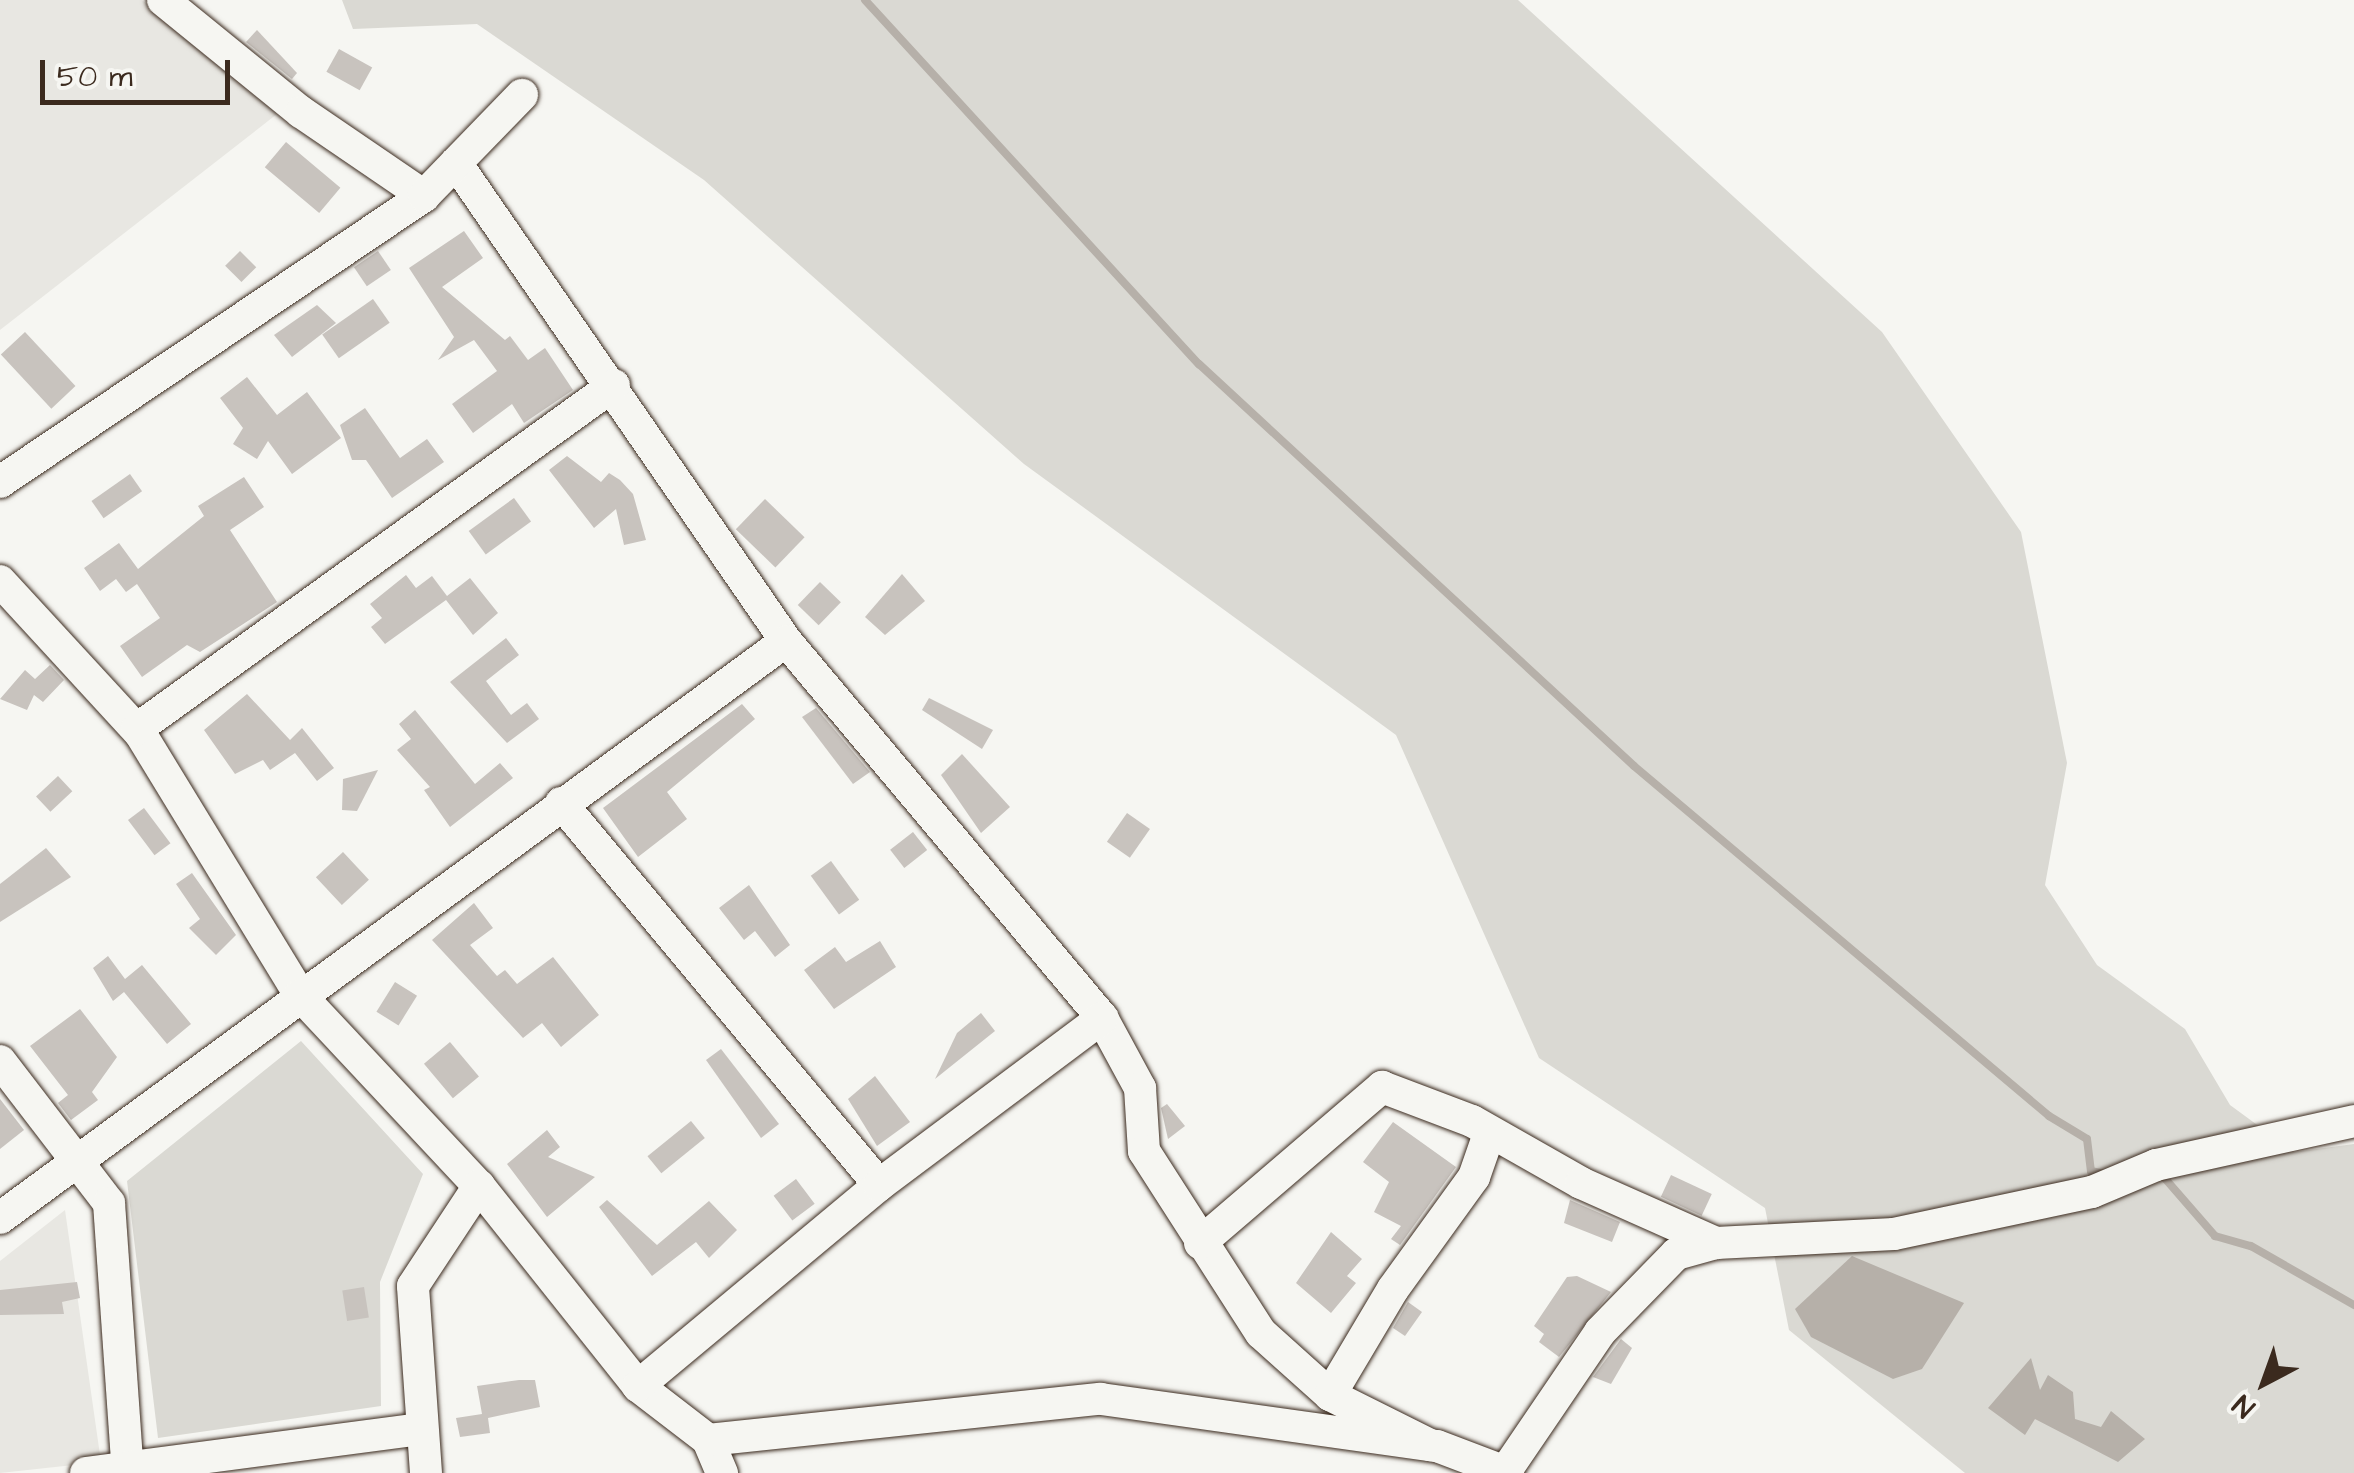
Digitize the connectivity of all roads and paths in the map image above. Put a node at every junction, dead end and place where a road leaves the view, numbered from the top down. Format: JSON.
{"nodes":[{"id":1,"x":163,"y":0,"type":"edge"},
{"id":2,"x":522,"y":96,"type":"dead end"},
{"id":3,"x":456,"y":164,"type":"junction"},
{"id":4,"x":424,"y":196,"type":"junction"},
{"id":5,"x":614,"y":385,"type":"junction"},
{"id":6,"x":0,"y":482,"type":"edge"},
{"id":7,"x":0,"y":581,"type":"edge"},
{"id":8,"x":786,"y":640,"type":"junction"},
{"id":9,"x":137,"y":729,"type":"junction"},
{"id":10,"x":561,"y":803,"type":"junction"},
{"id":11,"x":300,"y":994,"type":"junction"},
{"id":12,"x":1102,"y":1018,"type":"junction"},
{"id":13,"x":0,"y":1061,"type":"edge"},
{"id":14,"x":2354,"y":1121,"type":"edge"},
{"id":15,"x":1489,"y":1134,"type":"junction"},
{"id":16,"x":76,"y":1160,"type":"junction"},
{"id":17,"x":879,"y":1185,"type":"junction"},
{"id":18,"x":478,"y":1186,"type":"junction"},
{"id":19,"x":0,"y":1218,"type":"edge"},
{"id":20,"x":1200,"y":1243,"type":"junction"},
{"id":21,"x":1716,"y":1243,"type":"junction"},
{"id":22,"x":638,"y":1386,"type":"junction"},
{"id":23,"x":1330,"y":1395,"type":"junction"},
{"id":24,"x":420,"y":1428,"type":"junction"},
{"id":25,"x":708,"y":1440,"type":"junction"},
{"id":26,"x":1430,"y":1445,"type":"junction"},
{"id":27,"x":126,"y":1470,"type":"edge"},
{"id":28,"x":1506,"y":1472,"type":"edge"},
{"id":29,"x":86,"y":1473,"type":"edge"},
{"id":30,"x":426,"y":1473,"type":"edge"},
{"id":31,"x":722,"y":1473,"type":"edge"}],
"edges":[{"from":1,"to":4,"type":"street"},
{"from":2,"to":3,"type":"street"},
{"from":3,"to":4,"type":"street"},
{"from":3,"to":5,"type":"street"},
{"from":4,"to":6,"type":"street"},
{"from":5,"to":8,"type":"street"},
{"from":5,"to":9,"type":"street"},
{"from":7,"to":9,"type":"street"},
{"from":8,"to":10,"type":"street"},
{"from":8,"to":12,"type":"street"},
{"from":9,"to":11,"type":"street"},
{"from":10,"to":11,"type":"street"},
{"from":10,"to":17,"type":"street"},
{"from":11,"to":16,"type":"street"},
{"from":11,"to":18,"type":"street"},
{"from":12,"to":17,"type":"street"},
{"from":12,"to":20,"type":"street"},
{"from":13,"to":16,"type":"street"},
{"from":14,"to":21,"type":"street"},
{"from":15,"to":20,"type":"street"},
{"from":15,"to":21,"type":"street"},
{"from":15,"to":23,"type":"street"},
{"from":16,"to":19,"type":"street"},
{"from":16,"to":27,"type":"street"},
{"from":17,"to":22,"type":"street"},
{"from":18,"to":22,"type":"street"},
{"from":18,"to":24,"type":"street"},
{"from":20,"to":23,"type":"street"},
{"from":21,"to":28,"type":"street"},
{"from":22,"to":25,"type":"street"},
{"from":23,"to":26,"type":"street"},
{"from":24,"to":27,"type":"street"},
{"from":24,"to":30,"type":"street"},
{"from":25,"to":26,"type":"street"},
{"from":25,"to":31,"type":"street"},
{"from":26,"to":28,"type":"street"},
{"from":27,"to":29,"type":"street"}]}
